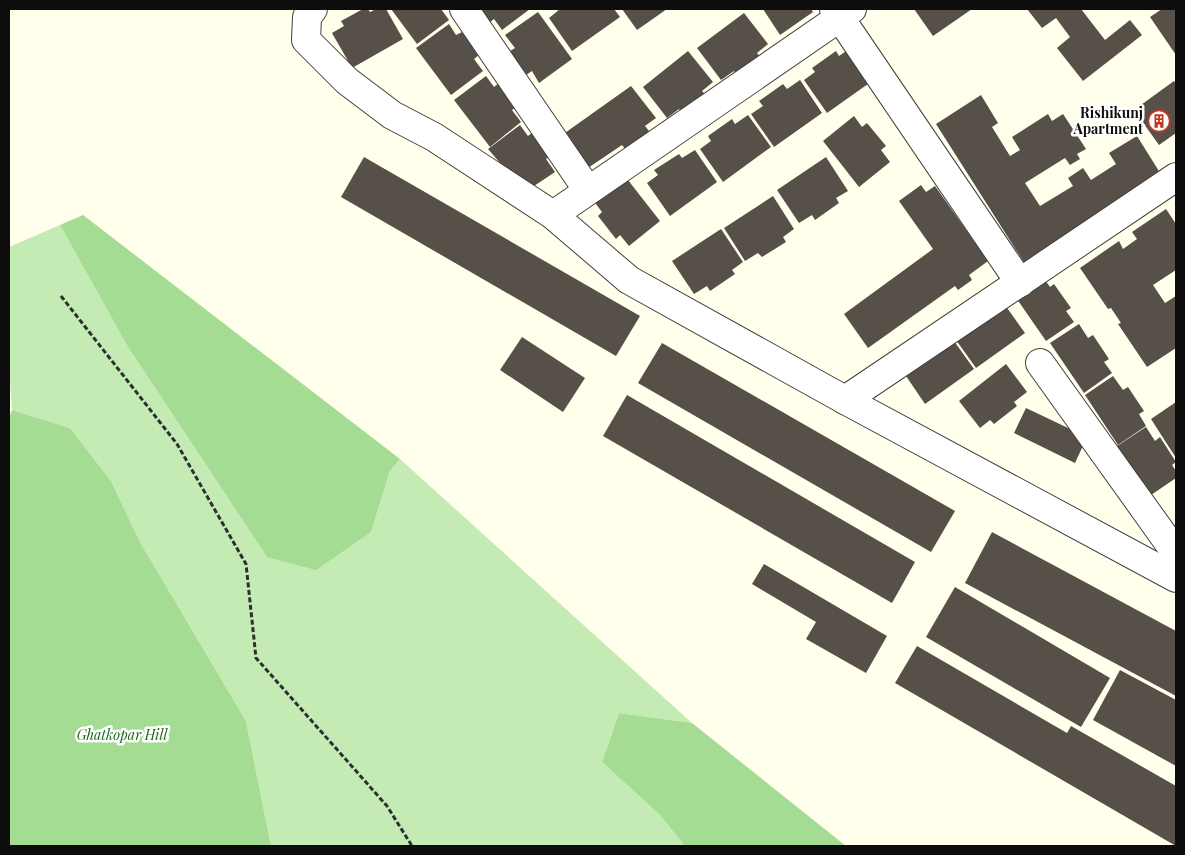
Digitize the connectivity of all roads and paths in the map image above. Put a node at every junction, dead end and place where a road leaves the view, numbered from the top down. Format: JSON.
{"nodes":[{"id":1,"x":313,"y":9,"type":"edge"},
{"id":2,"x":464,"y":9,"type":"edge"},
{"id":3,"x":841,"y":12,"type":"edge"},
{"id":4,"x":1176,"y":177,"type":"edge"},
{"id":5,"x":587,"y":189,"type":"junction"},
{"id":6,"x":553,"y":215,"type":"junction"},
{"id":7,"x":1020,"y":283,"type":"junction"},
{"id":8,"x":61,"y":296,"type":"dead end"},
{"id":9,"x":1040,"y":364,"type":"dead end"},
{"id":10,"x":845,"y":400,"type":"junction"},
{"id":11,"x":1170,"y":574,"type":"edge"},
{"id":12,"x":412,"y":846,"type":"edge"}],
"edges":[{"from":1,"to":6,"type":"street"},
{"from":2,"to":5,"type":"street"},
{"from":3,"to":5,"type":"street"},
{"from":3,"to":7,"type":"street"},
{"from":4,"to":7,"type":"street"},
{"from":5,"to":6,"type":"street"},
{"from":6,"to":10,"type":"street"},
{"from":7,"to":10,"type":"street"},
{"from":8,"to":12,"type":"path"},
{"from":9,"to":11,"type":"street"},
{"from":10,"to":11,"type":"street"}]}
